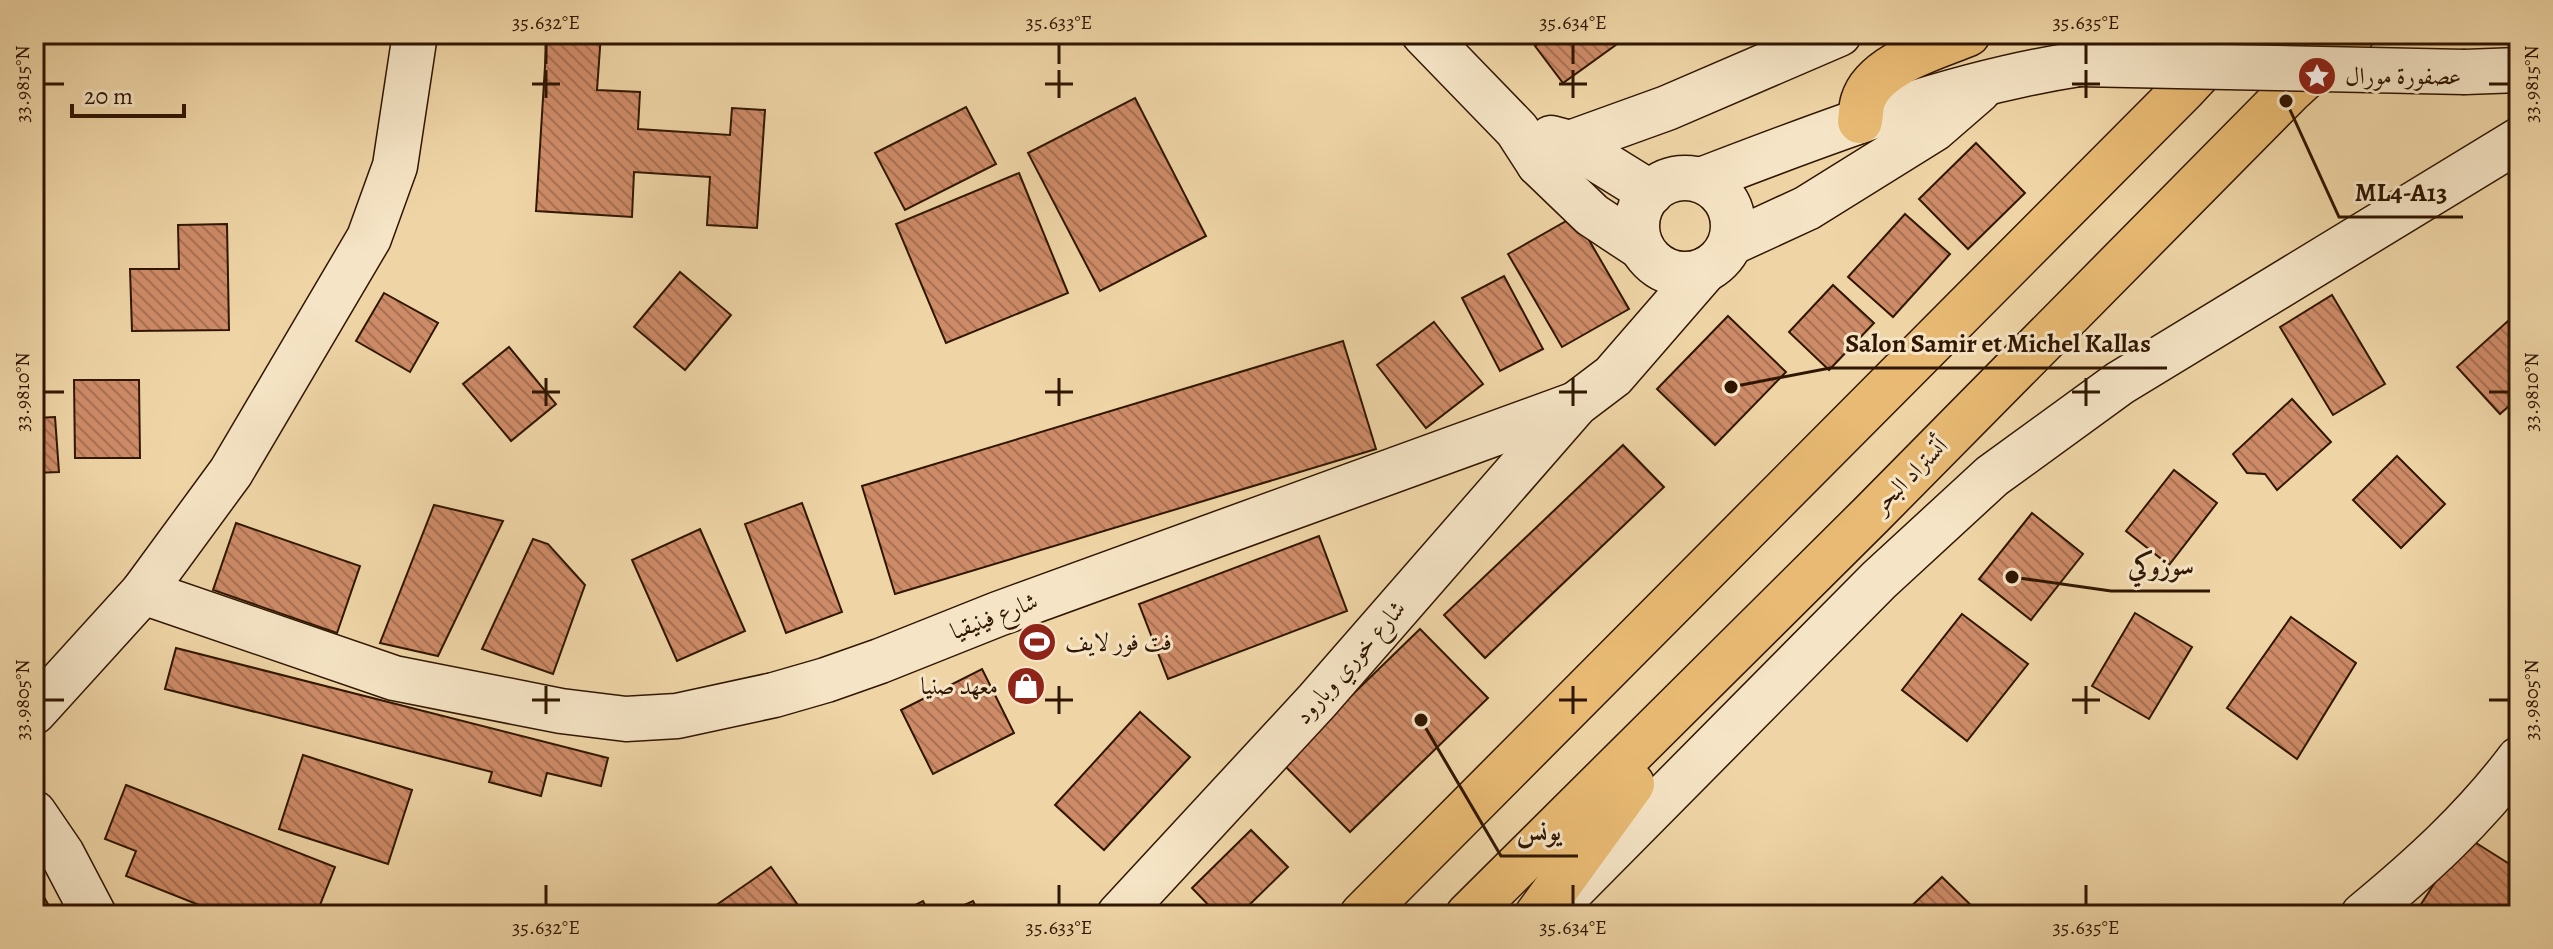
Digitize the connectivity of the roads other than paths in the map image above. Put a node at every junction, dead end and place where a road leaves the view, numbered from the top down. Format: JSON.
{"nodes":[{"id":1,"x":415,"y":34,"type":"edge"},
{"id":2,"x":1424,"y":34,"type":"edge"},
{"id":3,"x":1839,"y":34,"type":"edge"},
{"id":4,"x":1968,"y":34,"type":"edge"},
{"id":5,"x":2235,"y":34,"type":"edge"},
{"id":6,"x":2352,"y":34,"type":"edge"},
{"id":7,"x":2519,"y":70,"type":"edge"},
{"id":8,"x":1984,"y":85,"type":"junction"},
{"id":9,"x":1667,"y":108,"type":"junction"},
{"id":10,"x":1860,"y":121,"type":"junction"},
{"id":11,"x":2519,"y":140,"type":"edge"},
{"id":12,"x":1542,"y":146,"type":"junction"},
{"id":13,"x":1672,"y":185,"type":"junction"},
{"id":14,"x":1648,"y":256,"type":"junction"},
{"id":15,"x":1718,"y":256,"type":"junction"},
{"id":16,"x":1651,"y":335,"type":"junction"},
{"id":17,"x":1576,"y":404,"type":"junction"},
{"id":18,"x":143,"y":592,"type":"junction"},
{"id":19,"x":1688,"y":697,"type":"junction"},
{"id":20,"x":34,"y":712,"type":"edge"},
{"id":21,"x":2519,"y":759,"type":"edge"},
{"id":22,"x":34,"y":813,"type":"edge"},
{"id":23,"x":94,"y":915,"type":"edge"},
{"id":24,"x":1119,"y":915,"type":"edge"},
{"id":25,"x":1362,"y":915,"type":"edge"},
{"id":26,"x":1468,"y":915,"type":"edge"},
{"id":27,"x":1537,"y":915,"type":"edge"},
{"id":28,"x":1547,"y":915,"type":"edge"},
{"id":29,"x":2363,"y":915,"type":"edge"}],
"edges":[{"from":1,"to":18,"type":"street"},
{"from":2,"to":12,"type":"street"},
{"from":3,"to":9,"type":"street"},
{"from":4,"to":10,"type":"highway"},
{"from":5,"to":25,"type":"highway"},
{"from":6,"to":19,"type":"highway","name":"أتستراد البحر"},
{"from":7,"to":8,"type":"street","bridge":true},
{"from":8,"to":10,"type":"street"},
{"from":8,"to":15,"type":"street"},
{"from":9,"to":12,"type":"street"},
{"from":9,"to":13,"type":"street"},
{"from":10,"to":13,"type":"street"},
{"from":11,"to":28,"type":"street"},
{"from":12,"to":13,"type":"street"},
{"from":12,"to":14,"type":"street"},
{"from":13,"to":14,"type":"street"},
{"from":13,"to":15,"type":"street"},
{"from":14,"to":15,"type":"street"},
{"from":14,"to":16,"type":"street"},
{"from":15,"to":16,"type":"street"},
{"from":16,"to":17,"type":"street"},
{"from":17,"to":18,"type":"street","name":"شارع فينيقيا"},
{"from":17,"to":24,"type":"street","name":"شارع خوري وبارود"},
{"from":18,"to":20,"type":"street"},
{"from":19,"to":26,"type":"highway","name":"أتستراد البحر"},
{"from":19,"to":27,"type":"highway"},
{"from":21,"to":29,"type":"street"},
{"from":22,"to":23,"type":"street"}]}
